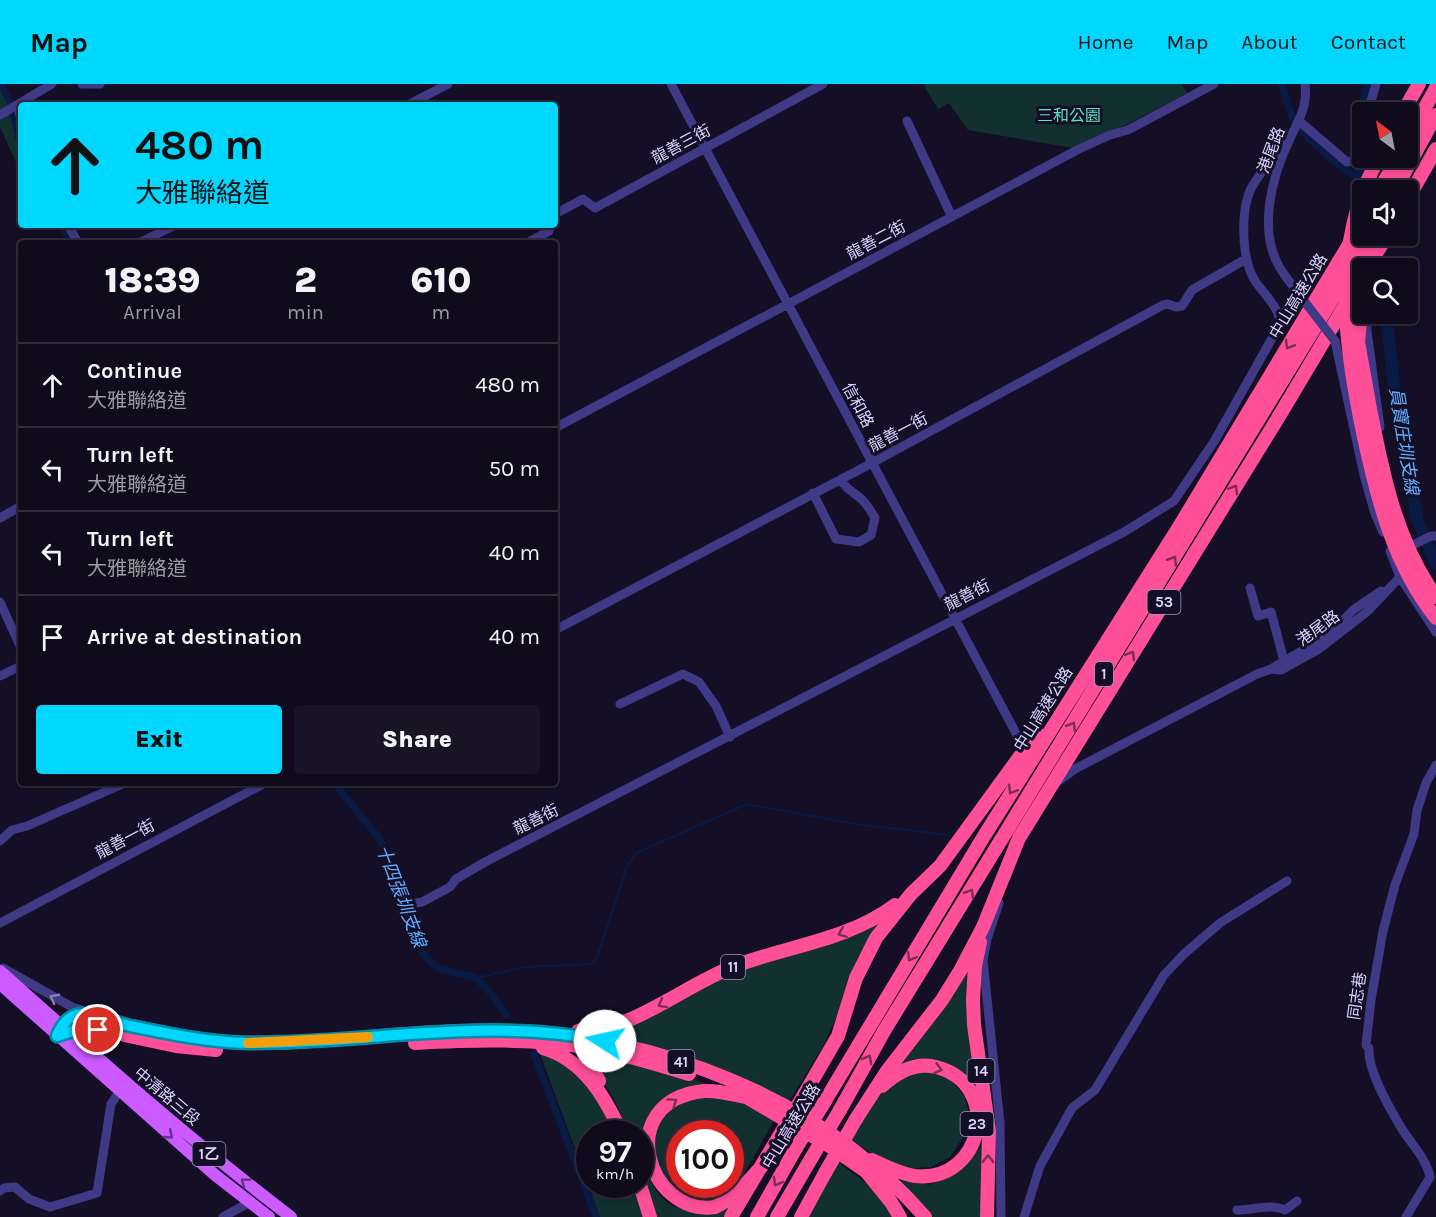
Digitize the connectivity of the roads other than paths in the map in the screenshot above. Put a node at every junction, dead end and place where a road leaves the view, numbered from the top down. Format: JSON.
{"nodes":[{"id":1,"x":52,"y":84,"type":"edge"},
{"id":2,"x":82,"y":84,"type":"edge"},
{"id":3,"x":100,"y":84,"type":"edge"},
{"id":4,"x":448,"y":84,"type":"edge"},
{"id":5,"x":671,"y":84,"type":"edge"},
{"id":6,"x":823,"y":84,"type":"edge"},
{"id":7,"x":1214,"y":84,"type":"edge"},
{"id":8,"x":1305,"y":84,"type":"edge"},
{"id":9,"x":1376,"y":84,"type":"edge"},
{"id":10,"x":1419,"y":84,"type":"edge"},
{"id":11,"x":1436,"y":88,"type":"edge"},
{"id":12,"x":22,"y":102,"type":"edge"},
{"id":13,"x":414,"y":102,"type":"edge"},
{"id":14,"x":1371,"y":102,"type":"edge"},
{"id":15,"x":1409,"y":102,"type":"edge"},
{"id":16,"x":17,"y":105,"type":"joint"},
{"id":17,"x":18,"y":108,"type":"edge"},
{"id":18,"x":1,"y":114,"type":"edge"},
{"id":19,"x":1436,"y":115,"type":"edge"},
{"id":20,"x":1418,"y":120,"type":"edge"},
{"id":21,"x":907,"y":121,"type":"dead end"},
{"id":22,"x":1297,"y":123,"type":"junction"},
{"id":23,"x":1287,"y":143,"type":"junction"},
{"id":24,"x":705,"y":148,"type":"junction"},
{"id":25,"x":1436,"y":149,"type":"edge"},
{"id":26,"x":1352,"y":161,"type":"edge"},
{"id":27,"x":1400,"y":180,"type":"edge"},
{"id":28,"x":1418,"y":181,"type":"edge"},
{"id":29,"x":558,"y":212,"type":"edge"},
{"id":30,"x":952,"y":217,"type":"junction"},
{"id":31,"x":169,"y":228,"type":"edge"},
{"id":32,"x":550,"y":228,"type":"edge"},
{"id":33,"x":1352,"y":237,"type":"edge"},
{"id":34,"x":145,"y":240,"type":"edge"},
{"id":35,"x":532,"y":240,"type":"edge"},
{"id":36,"x":1352,"y":240,"type":"edge"},
{"id":37,"x":1364,"y":246,"type":"edge"},
{"id":38,"x":1246,"y":259,"type":"junction"},
{"id":39,"x":1352,"y":293,"type":"edge"},
{"id":40,"x":788,"y":304,"type":"junction"},
{"id":41,"x":1360,"y":324,"type":"edge"},
{"id":42,"x":1367,"y":324,"type":"edge"},
{"id":43,"x":558,"y":426,"type":"edge"},
{"id":44,"x":872,"y":463,"type":"junction"},
{"id":45,"x":841,"y":479,"type":"junction"},
{"id":46,"x":813,"y":493,"type":"junction"},
{"id":47,"x":18,"y":508,"type":"edge"},
{"id":48,"x":0,"y":518,"type":"edge"},
{"id":49,"x":1381,"y":526,"type":"junction"},
{"id":50,"x":1433,"y":536,"type":"edge"},
{"id":51,"x":1393,"y":557,"type":"junction"},
{"id":52,"x":1400,"y":577,"type":"junction"},
{"id":53,"x":1250,"y":588,"type":"dead end"},
{"id":54,"x":1436,"y":597,"type":"edge"},
{"id":55,"x":1133,"y":598,"type":"junction"},
{"id":56,"x":0,"y":602,"type":"edge"},
{"id":57,"x":955,"y":618,"type":"junction"},
{"id":58,"x":1436,"y":618,"type":"edge"},
{"id":59,"x":558,"y":628,"type":"edge"},
{"id":60,"x":1436,"y":632,"type":"edge"},
{"id":61,"x":18,"y":641,"type":"edge"},
{"id":62,"x":1284,"y":661,"type":"junction"},
{"id":63,"x":18,"y":667,"type":"edge"},
{"id":64,"x":1271,"y":669,"type":"junction"},
{"id":65,"x":0,"y":676,"type":"edge"},
{"id":66,"x":620,"y":704,"type":"dead end"},
{"id":67,"x":730,"y":737,"type":"junction"},
{"id":68,"x":1019,"y":739,"type":"dead end"},
{"id":69,"x":1436,"y":765,"type":"edge"},
{"id":70,"x":118,"y":786,"type":"edge"},
{"id":71,"x":259,"y":786,"type":"edge"},
{"id":72,"x":0,"y":841,"type":"edge"},
{"id":73,"x":1287,"y":881,"type":"dead end"},
{"id":74,"x":911,"y":894,"type":"junction"},
{"id":75,"x":410,"y":904,"type":"dead end"},
{"id":76,"x":0,"y":923,"type":"edge"},
{"id":77,"x":983,"y":927,"type":"junction"},
{"id":78,"x":0,"y":969,"type":"edge"},
{"id":79,"x":0,"y":984,"type":"edge"},
{"id":80,"x":89,"y":1014,"type":"junction"},
{"id":81,"x":62,"y":1031,"type":"junction"},
{"id":82,"x":121,"y":1031,"type":"junction"},
{"id":83,"x":554,"y":1033,"type":"junction"},
{"id":84,"x":512,"y":1041,"type":"junction"},
{"id":85,"x":589,"y":1043,"type":"junction"},
{"id":86,"x":92,"y":1053,"type":"junction"},
{"id":87,"x":119,"y":1092,"type":"junction"},
{"id":88,"x":870,"y":1097,"type":"junction"},
{"id":89,"x":752,"y":1099,"type":"junction"},
{"id":90,"x":615,"y":1120,"type":"edge"},
{"id":91,"x":619,"y":1120,"type":"edge"},
{"id":92,"x":194,"y":1149,"type":"junction"},
{"id":93,"x":858,"y":1154,"type":"junction"},
{"id":94,"x":763,"y":1165,"type":"junction"},
{"id":95,"x":865,"y":1170,"type":"junction"},
{"id":96,"x":0,"y":1191,"type":"edge"},
{"id":97,"x":644,"y":1198,"type":"edge"},
{"id":98,"x":1297,"y":1201,"type":"dead end"},
{"id":99,"x":250,"y":1202,"type":"junction"},
{"id":100,"x":1238,"y":1210,"type":"dead end"},
{"id":101,"x":1284,"y":1214,"type":"edge"},
{"id":102,"x":223,"y":1217,"type":"edge"},
{"id":103,"x":269,"y":1217,"type":"edge"},
{"id":104,"x":291,"y":1217,"type":"edge"},
{"id":105,"x":650,"y":1217,"type":"edge"},
{"id":106,"x":731,"y":1217,"type":"edge"},
{"id":107,"x":757,"y":1217,"type":"edge"},
{"id":108,"x":777,"y":1217,"type":"edge"},
{"id":109,"x":801,"y":1217,"type":"edge"},
{"id":110,"x":900,"y":1217,"type":"edge"},
{"id":111,"x":913,"y":1217,"type":"edge"},
{"id":112,"x":925,"y":1217,"type":"edge"},
{"id":113,"x":987,"y":1217,"type":"edge"},
{"id":114,"x":1001,"y":1217,"type":"edge"},
{"id":115,"x":1024,"y":1217,"type":"edge"},
{"id":116,"x":1406,"y":1217,"type":"edge"}],
"edges":[{"from":1,"to":12,"type":"street"},
{"from":2,"to":3,"type":"street"},
{"from":4,"to":13,"type":"street"},
{"from":5,"to":24,"type":"street","name":"信和路"},
{"from":6,"to":24,"type":"street","name":"龍善三街"},
{"from":7,"to":30,"type":"street","name":"龍善二街"},
{"from":8,"to":22,"type":"street","name":"港尾路"},
{"from":9,"to":14,"type":"street"},
{"from":10,"to":15,"type":"highway"},
{"from":11,"to":20,"type":"highway"},
{"from":16,"to":17,"type":"street"},
{"from":16,"to":18,"type":"street"},
{"from":19,"to":27,"type":"highway"},
{"from":21,"to":30,"type":"street"},
{"from":22,"to":23,"type":"street","name":"港尾路"},
{"from":22,"to":26,"type":"street"},
{"from":23,"to":38,"type":"street","name":"龍善街"},
{"from":23,"to":49,"type":"street","name":"港尾路","bridge":true},
{"from":24,"to":29,"type":"street","name":"龍善三街"},
{"from":24,"to":40,"type":"street","name":"信和路"},
{"from":25,"to":28,"type":"highway"},
{"from":30,"to":40,"type":"street","name":"龍善二街"},
{"from":31,"to":34,"type":"street"},
{"from":32,"to":35,"type":"street"},
{"from":33,"to":58,"type":"highway","bridge":true},
{"from":36,"to":55,"type":"highway","name":"中山高速公路","number":"1","one_way":true},
{"from":108,"to":37,"type":"highway","name":"中山高速公路","number":"1","one_way":true,"bridge":true},
{"from":38,"to":44,"type":"street","name":"龍善一街"},
{"from":38,"to":57,"type":"street","name":"龍善街"},
{"from":77,"to":39,"type":"highway","number":"53","one_way":true},
{"from":40,"to":43,"type":"street","name":"龍善二街"},
{"from":40,"to":44,"type":"street","name":"信和路"},
{"from":41,"to":54,"type":"highway","bridge":true},
{"from":42,"to":49,"type":"street"},
{"from":44,"to":45,"type":"street","name":"龍善一街"},
{"from":44,"to":57,"type":"street","name":"信和路"},
{"from":45,"to":46,"type":"street","name":"龍善一街"},
{"from":45,"to":46,"type":"street"},
{"from":46,"to":59,"type":"street","name":"龍善一街"},
{"from":47,"to":48,"type":"street"},
{"from":49,"to":51,"type":"street"},
{"from":50,"to":51,"type":"street"},
{"from":51,"to":52,"type":"street"},
{"from":52,"to":60,"type":"street"},
{"from":52,"to":62,"type":"street"},
{"from":52,"to":64,"type":"street","name":"港尾路"},
{"from":53,"to":62,"type":"street"},
{"from":55,"to":74,"type":"highway"},
{"from":55,"to":107,"type":"highway","name":"中山高速公路","number":"1","one_way":true,"bridge":true},
{"from":56,"to":61,"type":"street"},
{"from":57,"to":67,"type":"street","name":"龍善街"},
{"from":57,"to":68,"type":"street","name":"信和路"},
{"from":62,"to":64,"type":"street"},
{"from":63,"to":65,"type":"street"},
{"from":64,"to":114,"type":"street","name":"港尾路"},
{"from":66,"to":67,"type":"street"},
{"from":67,"to":75,"type":"street","name":"龍善街"},
{"from":69,"to":116,"type":"street","name":"同志巷"},
{"from":70,"to":72,"type":"street"},
{"from":71,"to":76,"type":"street","name":"龍善一街"},
{"from":73,"to":115,"type":"street"},
{"from":74,"to":83,"type":"highway","number":"11","one_way":true},
{"from":74,"to":94,"type":"highway","bridge":true},
{"from":77,"to":88,"type":"highway"},
{"from":113,"to":77,"type":"highway","number":"14","one_way":true},
{"from":80,"to":78,"type":"street","one_way":true},
{"from":78,"to":81,"type":"main road","name":"中清路三段","number":"1乙"},
{"from":79,"to":81,"type":"main road","name":"中清路三段","number":"1乙"},
{"from":80,"to":81,"type":"street"},
{"from":80,"to":82,"type":"street"},
{"from":81,"to":82,"type":"street"},
{"from":81,"to":86,"type":"main road","name":"中清路三段","number":"1乙"},
{"from":81,"to":87,"type":"main road","name":"中清路三段","number":"1乙"},
{"from":82,"to":83,"type":"highway"},
{"from":82,"to":84,"type":"highway"},
{"from":82,"to":86,"type":"street"},
{"from":83,"to":85,"type":"highway"},
{"from":84,"to":85,"type":"highway"},
{"from":84,"to":90,"type":"highway"},
{"from":85,"to":89,"type":"highway"},
{"from":85,"to":91,"type":"highway"},
{"from":85,"to":93,"type":"highway","number":"41"},
{"from":86,"to":92,"type":"main road","name":"中清路三段","number":"1乙"},
{"from":87,"to":92,"type":"main road","name":"中清路三段","number":"1乙","one_way":true},
{"from":87,"to":96,"type":"street"},
{"from":88,"to":93,"type":"highway","number":"23","one_way":true},
{"from":88,"to":109,"type":"highway","bridge":true},
{"from":94,"to":89,"type":"highway","one_way":true},
{"from":89,"to":95,"type":"highway"},
{"from":92,"to":99,"type":"main road","name":"中清路三段","number":"1乙"},
{"from":104,"to":92,"type":"main road","name":"中清路三段","number":"1乙","one_way":true},
{"from":93,"to":112,"type":"highway"},
{"from":94,"to":106,"type":"highway"},
{"from":95,"to":110,"type":"highway"},
{"from":95,"to":111,"type":"highway"},
{"from":97,"to":105,"type":"highway"},
{"from":98,"to":101,"type":"street"},
{"from":99,"to":102,"type":"street"},
{"from":99,"to":103,"type":"main road","name":"中清路三段","number":"1乙"},
{"from":100,"to":101,"type":"street"}]}
